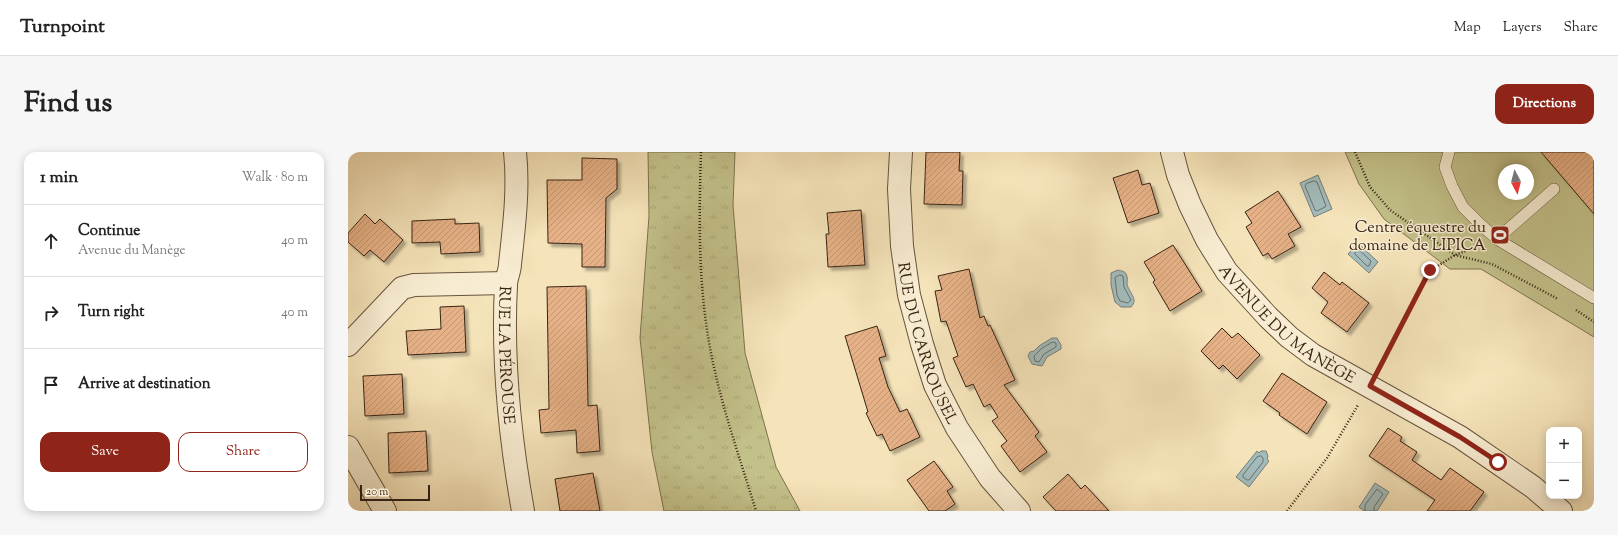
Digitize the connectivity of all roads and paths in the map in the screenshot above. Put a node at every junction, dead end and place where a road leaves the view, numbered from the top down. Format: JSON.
{"nodes":[{"id":1,"x":515,"y":152,"type":"edge"},
{"id":2,"x":701,"y":152,"type":"edge"},
{"id":3,"x":901,"y":152,"type":"edge"},
{"id":4,"x":1172,"y":152,"type":"edge"},
{"id":5,"x":1355,"y":152,"type":"edge"},
{"id":6,"x":1449,"y":152,"type":"edge"},
{"id":7,"x":1554,"y":189,"type":"dead end"},
{"id":8,"x":1497,"y":239,"type":"junction"},
{"id":9,"x":1455,"y":255,"type":"junction"},
{"id":10,"x":506,"y":283,"type":"junction"},
{"id":11,"x":1594,"y":298,"type":"edge"},
{"id":12,"x":1559,"y":300,"type":"dead end"},
{"id":13,"x":1572,"y":307,"type":"dead end"},
{"id":14,"x":1594,"y":322,"type":"edge"},
{"id":15,"x":348,"y":345,"type":"edge"},
{"id":16,"x":1370,"y":386,"type":"junction"},
{"id":17,"x":348,"y":447,"type":"edge"},
{"id":18,"x":385,"y":511,"type":"edge"},
{"id":19,"x":523,"y":511,"type":"edge"},
{"id":20,"x":756,"y":511,"type":"edge"},
{"id":21,"x":1019,"y":511,"type":"edge"},
{"id":22,"x":1287,"y":511,"type":"edge"},
{"id":23,"x":1561,"y":511,"type":"edge"}],
"edges":[{"from":1,"to":10,"type":"street","name":"RUE LA PÉROUSE"},
{"from":2,"to":20,"type":"path"},
{"from":3,"to":21,"type":"street","name":"RUE DU CARROUSEL"},
{"from":4,"to":16,"type":"street","name":"AVENUE DU MANÈGE"},
{"from":5,"to":9,"type":"path"},
{"from":6,"to":8,"type":"lane"},
{"from":7,"to":8,"type":"lane"},
{"from":8,"to":9,"type":"path"},
{"from":8,"to":11,"type":"lane"},
{"from":9,"to":12,"type":"path"},
{"from":9,"to":16,"type":"path"},
{"from":10,"to":15,"type":"street"},
{"from":10,"to":19,"type":"street","name":"RUE LA PÉROUSE"},
{"from":13,"to":14,"type":"path"},
{"from":16,"to":22,"type":"path"},
{"from":16,"to":23,"type":"street","name":"AVENUE DU MANÈGE"},
{"from":17,"to":18,"type":"street"}]}
